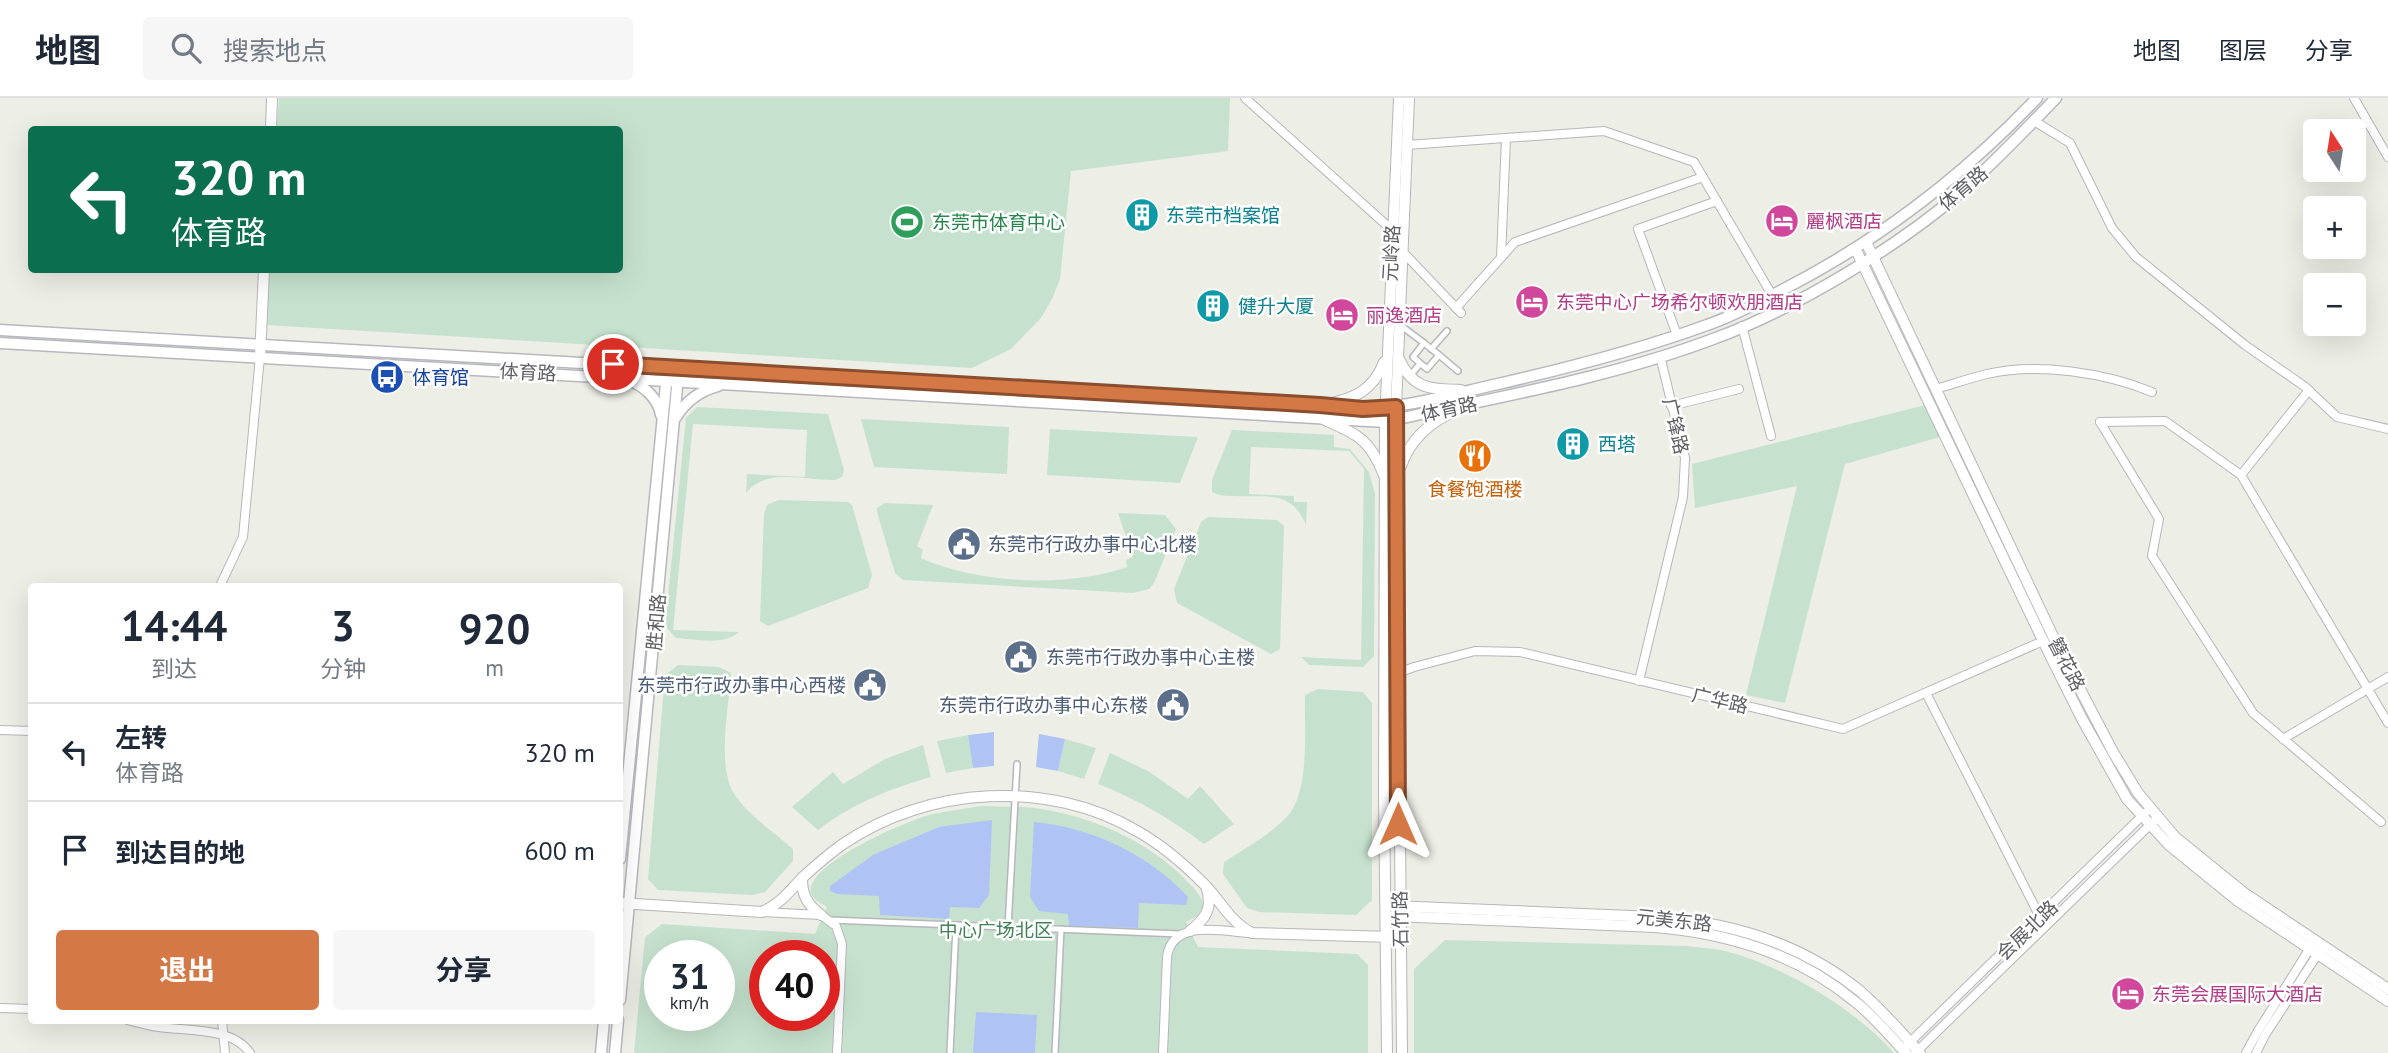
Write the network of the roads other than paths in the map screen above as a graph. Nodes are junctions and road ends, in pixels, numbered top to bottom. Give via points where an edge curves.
1 (272, 98) edge
2 (1245, 98) edge
3 (1399, 98) edge
4 (1409, 98) edge
5 (2037, 98) edge
6 (2056, 98) edge
7 (2354, 98) edge
8 (2034, 121) junction
9 (271, 126) edge
10 (1506, 138) junction
11 (1407, 145) junction
12 (2388, 157) edge
13 (1703, 177) junction
14 (1717, 201) junction
15 (1392, 229) junction
16 (1866, 242) junction
17 (1856, 250) junction
18 (1402, 251) junction
19 (1501, 258) junction
20 (1868, 259) junction
21 (264, 273) edge
22 (1772, 295) junction
23 (1742, 326) junction
24 (3, 328) edge
25 (1404, 328) dead end
26 (1447, 331) dead end
27 (1677, 335) junction
28 (4, 343) edge
29 (261, 344) junction
30 (1424, 344) junction
31 (1431, 349) junction
32 (1392, 355) junction
33 (1439, 355) junction
34 (1660, 356) junction
35 (260, 357) junction
36 (1420, 363) junction
37 (673, 368) junction
38 (1458, 371) dead end
39 (1413, 372) dead end
40 (619, 378) junction
41 (672, 381) junction
42 (730, 384) junction
43 (1936, 389) junction
44 (1469, 390) junction
45 (1739, 390) dead end
46 (2309, 390) junction
47 (2152, 392) dead end
48 (1471, 404) junction
49 (1320, 405) junction
50 (1671, 406) junction
51 (1391, 407) junction
52 (1319, 418) junction
53 (661, 419) junction
54 (1397, 419) junction
55 (675, 420) junction
56 (1385, 422) junction
57 (2388, 429) edge
58 (1771, 436) dead end
59 (2241, 475) junction
60 (1397, 477) junction
61 (1386, 479) junction
62 (221, 583) edge
63 (2043, 641) junction
64 (1399, 674) junction
65 (2388, 677) edge
66 (1385, 678) junction
67 (1639, 681) junction
68 (2368, 688) junction
69 (1926, 693) junction
70 (2388, 723) edge
71 (0, 730) edge
72 (28, 731) edge
73 (2283, 739) junction
74 (1017, 764) dead end
75 (623, 777) edge
76 (1015, 796) junction
77 (2149, 808) junction
78 (2141, 816) junction
79 (2157, 817) junction
80 (2381, 822) dead end
81 (2149, 825) junction
82 (802, 879) junction
83 (1206, 886) junction
84 (624, 903) edge
85 (1386, 911) junction
86 (1400, 911) junction
87 (762, 912) junction
88 (2040, 917) junction
89 (826, 918) junction
90 (956, 925) junction
91 (623, 927) edge
92 (1008, 927) junction
93 (1061, 929) junction
94 (1186, 932) junction
95 (1252, 933) junction
96 (1386, 937) junction
97 (1400, 938) junction
98 (2316, 947) junction
99 (2388, 989) edge
100 (2388, 1001) edge
101 (0, 1008) edge
102 (28, 1009) edge
103 (142, 1024) edge
104 (222, 1024) edge
105 (604, 1024) edge
106 (618, 1024) edge
107 (223, 1035) junction
108 (1906, 1048) edge
109 (1918, 1052) edge
110 (225, 1053) edge
111 (250, 1053) edge
112 (601, 1053) edge
113 (614, 1053) edge
114 (837, 1053) edge
115 (950, 1053) edge
116 (1055, 1053) edge
117 (1163, 1053) edge
118 (1387, 1053) edge
119 (1402, 1053) edge
120 (2246, 1053) edge
121 (2256, 1053) edge

1 - 9 street
2 - 15 street
3 - 15 street, 元岭路
4 - 11 street, 元岭路
5 - 16 main road, 体育路 via 1950,182
6 - 8 main road, 体育路
7 - 12 street
8 - 20 main road, 体育路 via 1959,194
8 - 46 street via 2070,143 2112,228 2136,257
10 - 11 street
10 - 13 street via 1604,131 1694,162
10 - 19 street
11 - 18 street, 元岭路
13 - 14 street
13 - 19 street via 1515,242
14 - 22 street
14 - 27 street via 1638,229
15 - 32 street, 元岭路
16 - 17 main road, 体育路
16 - 20 street, 簪花路
17 - 20 street
17 - 22 main road, 体育路
18 - 19 street via 1459,310
18 - 32 street, 元岭路
20 - 23 main road, 体育路
20 - 43 street, 簪花路
20 - 63 street, 簪花路
21 - 29 street
22 - 27 main road, 体育路
23 - 34 main road, 体育路
23 - 58 street
24 - 29 main road, 体育路
25 - 30 street
26 - 31 street
27 - 44 main road, 体育路 via 1568,368
28 - 35 main road, 体育路
29 - 35 street
29 - 37 main road, 体育路
30 - 31 street
30 - 36 street via 1413,357
31 - 33 street
32 - 44 street via 1421,386
32 - 49 street via 1362,393
32 - 51 street, 元岭路
33 - 36 street via 1427,369
33 - 38 street
34 - 48 main road, 体育路 via 1572,382
34 - 50 street, 广锋路
35 - 40 main road, 体育路
35 - 62 street via 243,537
36 - 39 street
37 - 41 main road, 胜和路
37 - 49 main road, 体育路
40 - 41 main road, 体育路
40 - 53 main road via 648,391 662,411
41 - 42 main road, 体育路
41 - 53 main road, 胜和路
41 - 55 main road, 胜和路
42 - 52 main road, 体育路
42 - 55 main road via 697,394
43 - 47 street via 1990,373 2030,369 2127,382
43 - 77 street, 簪花路 via 2070,671
44 - 51 main road, 体育路
45 - 50 street
46 - 57 street via 2337,417
46 - 59 street
48 - 54 main road, 体育路
48 - 60 street via 1427,427 1405,453
49 - 51 main road, 体育路
50 - 67 street, 广锋路 via 1685,458 1683,497
51 - 54 street, 石竹路
51 - 56 street, 石竹路
52 - 56 main road, 体育路
52 - 61 street via 1362,438 1373,449
53 - 75 main road, 胜和路
54 - 56 main road, 体育路
54 - 60 street, 石竹路
55 - 84 main road, 胜和路
56 - 61 street, 石竹路
59 - 68 street
59 - 73 street via 2165,421 2100,422 2160,519 2152,556 2253,713
60 - 64 street, 石竹路
61 - 66 street, 石竹路
63 - 69 street, 广华路
63 - 78 street, 簪花路 via 2102,756
64 - 66 street, 广华路
64 - 67 street, 广华路 via 1492,650 1520,652
64 - 86 street, 石竹路
65 - 68 street
66 - 85 street, 石竹路
67 - 69 street, 广华路 via 1843,729
68 - 70 street
68 - 73 street
69 - 88 street
71 - 72 street
73 - 80 street
74 - 76 street
76 - 82 street via 947,801 906,813 844,844
76 - 83 street via 1056,801 1112,818 1168,851
76 - 92 street
77 - 78 street, 会展北路
77 - 79 street, 簪花路
78 - 81 street, 簪花路
78 - 88 street, 会展北路
79 - 81 street, 会展北路
79 - 98 street, 簪花路 via 2244,893
81 - 98 street, 簪花路 via 2238,901
81 - 109 street, 会展北路
82 - 87 street via 779,903
82 - 89 street via 806,901
83 - 94 street via 1209,909 1201,922
83 - 95 street via 1237,923
84 - 87 street
84 - 91 main road, 胜和路
85 - 86 street, 元美东路
85 - 96 street, 石竹路
86 - 97 street, 石竹路
86 - 108 street, 元美东路 via 1655,917 1735,928 1787,946 1834,973 1868,999
87 - 89 street
88 - 108 street, 会展北路
89 - 90 street
89 - 114 street via 840,934 842,944
90 - 92 street
90 - 115 street
92 - 93 street
93 - 94 street
93 - 116 street
94 - 95 street
94 - 117 street via 1171,942 1167,957
95 - 96 street
96 - 97 street
96 - 118 street, 石竹路
97 - 119 street, 石竹路
98 - 99 street, 簪花路
98 - 100 street, 簪花路
98 - 120 street
98 - 121 street
101 - 102 street
103 - 107 street
104 - 107 street
105 - 112 main road
106 - 113 main road
107 - 110 street
107 - 111 street via 244,1043
108 - 109 street, 元美东路

